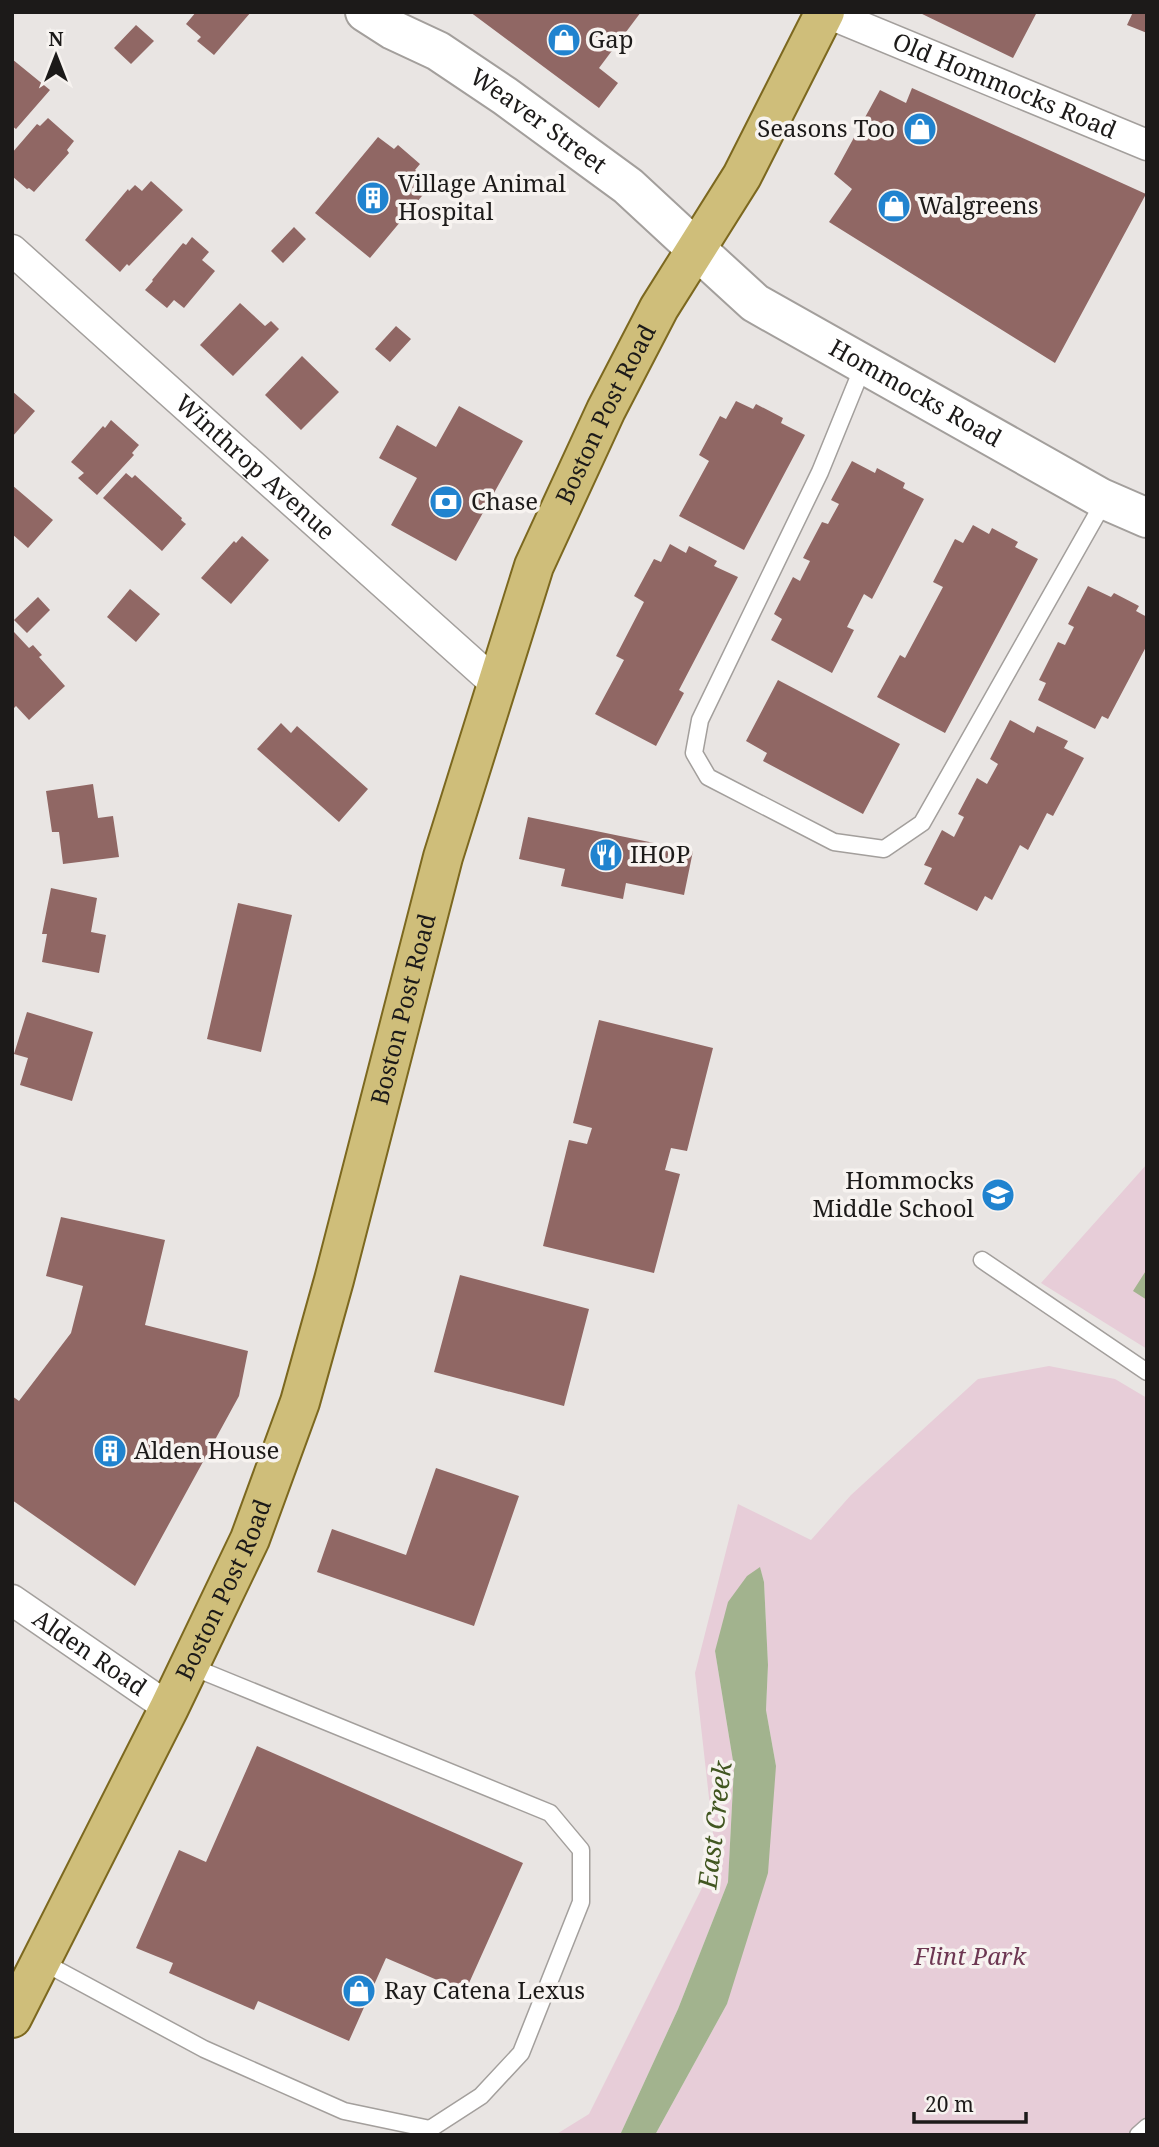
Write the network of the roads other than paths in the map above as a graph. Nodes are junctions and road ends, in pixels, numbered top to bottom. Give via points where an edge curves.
1 (365, 12) edge
2 (825, 12) edge
3 (1147, 145) edge
4 (696, 249) junction
5 (12, 250) edge
6 (864, 364) junction
7 (1105, 500) junction
8 (1147, 518) edge
9 (496, 684) junction
10 (982, 1260) dead end
11 (1147, 1373) edge
12 (12, 1600) edge
13 (189, 1666) junction
14 (169, 1708) junction
15 (41, 1961) junction
16 (12, 2018) edge
17 (1147, 2127) edge
18 (1139, 2135) edge

1 - 4 street, Weaver Street via 438,51 505,96 628,186
2 - 3 street, Old Hommocks Road
2 - 4 main road, Boston Post Road via 742,176
4 - 6 street, Hommocks Road via 755,303
4 - 9 main road, Boston Post Road via 618,387 534,566
5 - 9 street, Winthrop Avenue
6 - 7 street, Hommocks Road
6 - 7 lane via 820,471 700,719 694,752 708,777 834,842 884,849 922,823
7 - 8 street, Hommocks Road
9 - 13 main road, Boston Post Road via 443,857 300,1402 250,1539
10 - 11 lane
12 - 14 street, Alden Road
13 - 14 main road, Boston Post Road
13 - 15 lane via 550,1813 581,1850 581,1902 521,2053 481,2096 430,2129 344,2111 204,2049
14 - 15 main road, Boston Post Road
15 - 16 main road, Boston Post Road
17 - 18 lane

